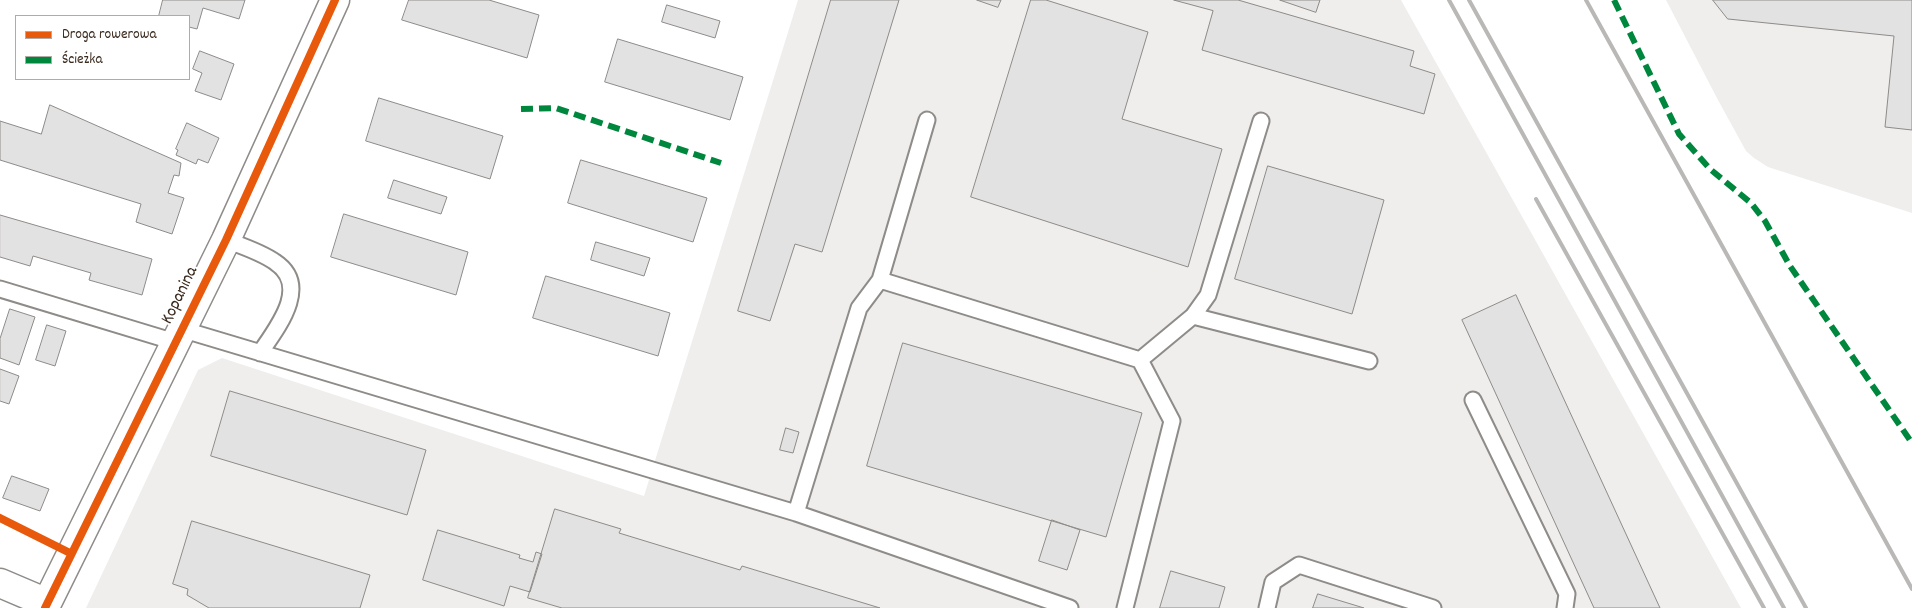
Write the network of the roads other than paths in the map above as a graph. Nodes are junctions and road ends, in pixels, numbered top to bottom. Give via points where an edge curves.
1 (335, 0) edge
2 (927, 120) dead end
3 (1262, 121) dead end
4 (226, 240) junction
5 (880, 280) junction
6 (0, 289) edge
7 (1193, 316) junction
8 (178, 336) junction
9 (260, 353) junction
10 (1140, 360) junction
11 (1369, 361) dead end
12 (1473, 400) dead end
13 (796, 513) junction
14 (0, 583) edge
15 (1070, 608) edge
16 (1125, 608) edge
17 (1267, 608) edge
18 (1433, 608) edge
19 (1565, 608) edge

1 - 4 street, Kopanina
2 - 5 lane
3 - 7 lane via 1208,295
4 - 8 street, Kopanina
4 - 9 lane via 276,262 290,281 291,295 286,313
5 - 10 lane
5 - 13 lane via 859,308
6 - 8 lane
7 - 10 lane
7 - 11 lane
8 - 9 lane
8 - 14 street, Kopanina via 47,602
9 - 13 lane
10 - 16 lane via 1172,421
12 - 19 lane via 1567,594
13 - 15 lane
17 - 18 lane via 1273,582 1299,565

